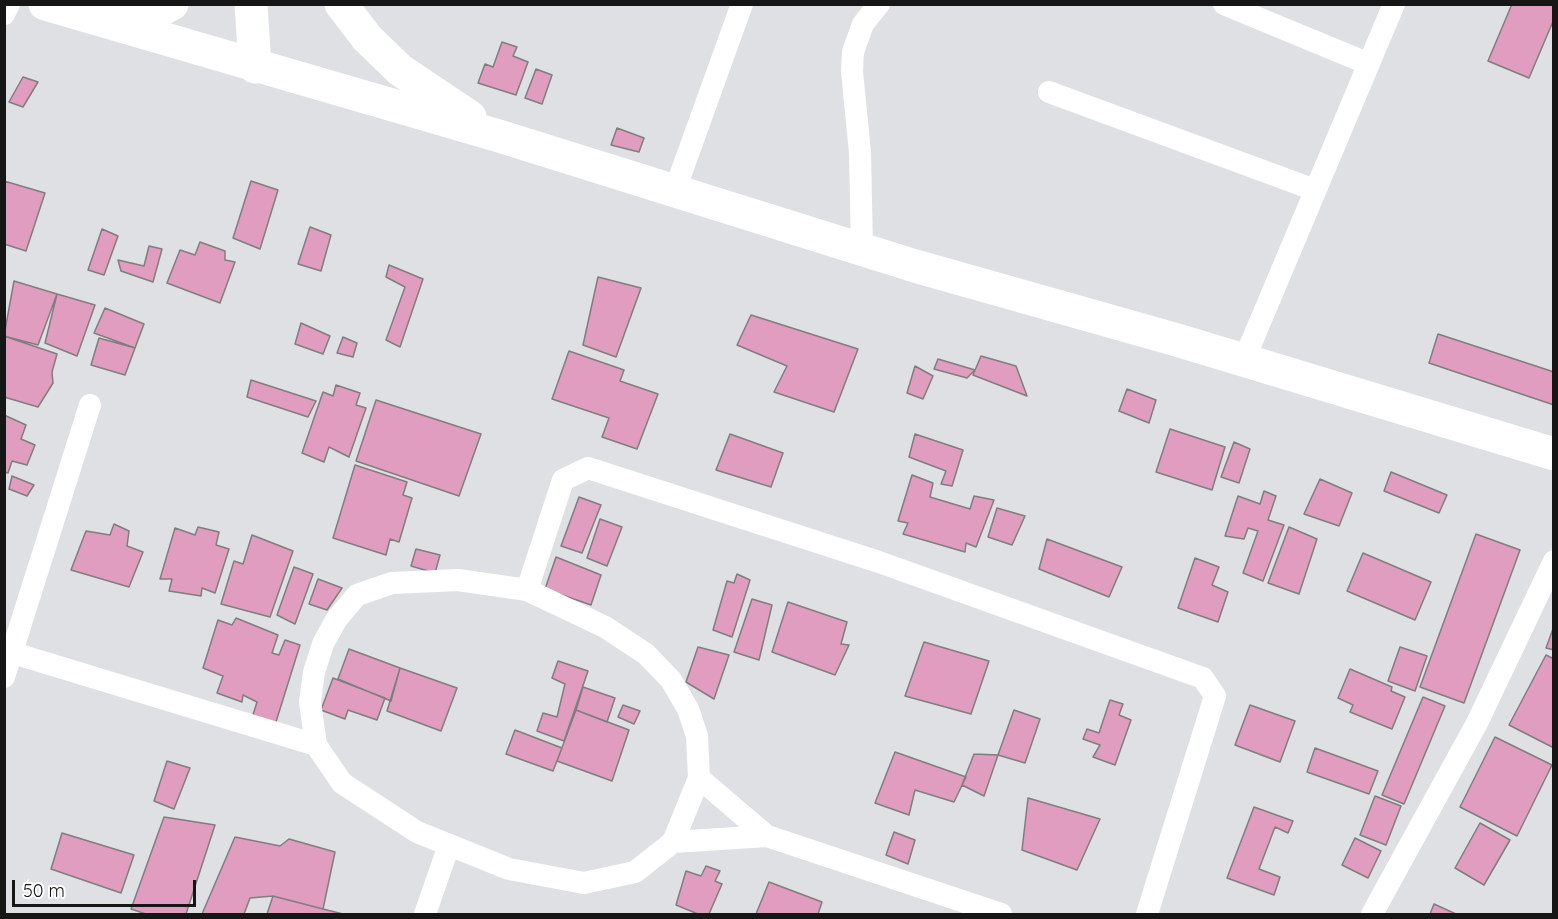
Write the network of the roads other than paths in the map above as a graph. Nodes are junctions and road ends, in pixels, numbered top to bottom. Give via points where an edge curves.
1 (9, 4) edge
2 (45, 4) edge
3 (172, 4) edge
4 (251, 4) edge
5 (341, 4) edge
6 (742, 4) edge
7 (879, 4) edge
8 (1224, 4) edge
9 (1394, 4) edge
10 (4, 14) edge
11 (108, 24) junction
12 (1369, 64) junction
13 (255, 67) junction
14 (1049, 92) dead end
15 (500, 136) junction
16 (675, 190) junction
17 (1315, 190) junction
18 (862, 248) junction
19 (1244, 360) junction
20 (90, 405) dead end
21 (1554, 454) edge
22 (1554, 561) edge
23 (527, 590) junction
24 (13, 653) junction
25 (4, 677) edge
26 (316, 744) junction
27 (699, 778) junction
28 (767, 836) junction
29 (673, 842) junction
30 (448, 845) junction
31 (425, 915) edge
32 (1000, 915) edge
33 (1147, 915) edge
34 (1372, 915) edge

1 - 10 street
2 - 11 main road
3 - 11 main road via 155,13
4 - 13 main road
5 - 15 main road via 367,38 400,70
6 - 16 street
7 - 18 street via 863,24 853,52
8 - 12 street
9 - 12 street
11 - 13 main road
12 - 17 street
13 - 15 main road
14 - 17 street
15 - 16 main road
16 - 18 main road
17 - 19 street
18 - 19 main road
19 - 21 main road
20 - 24 street
22 - 34 street via 1477,723
23 - 26 street via 458,580 392,583 357,595 327,636 314,672 310,702
23 - 27 street via 605,627 646,654 671,680 688,709 697,736
23 - 33 street via 564,480 588,468 879,562 1203,678 1215,696
24 - 25 street
24 - 26 street
26 - 30 street via 342,783 417,832
27 - 28 street
27 - 29 street
28 - 29 street
28 - 32 street
29 - 30 street via 635,872 584,883 509,869
30 - 31 street

